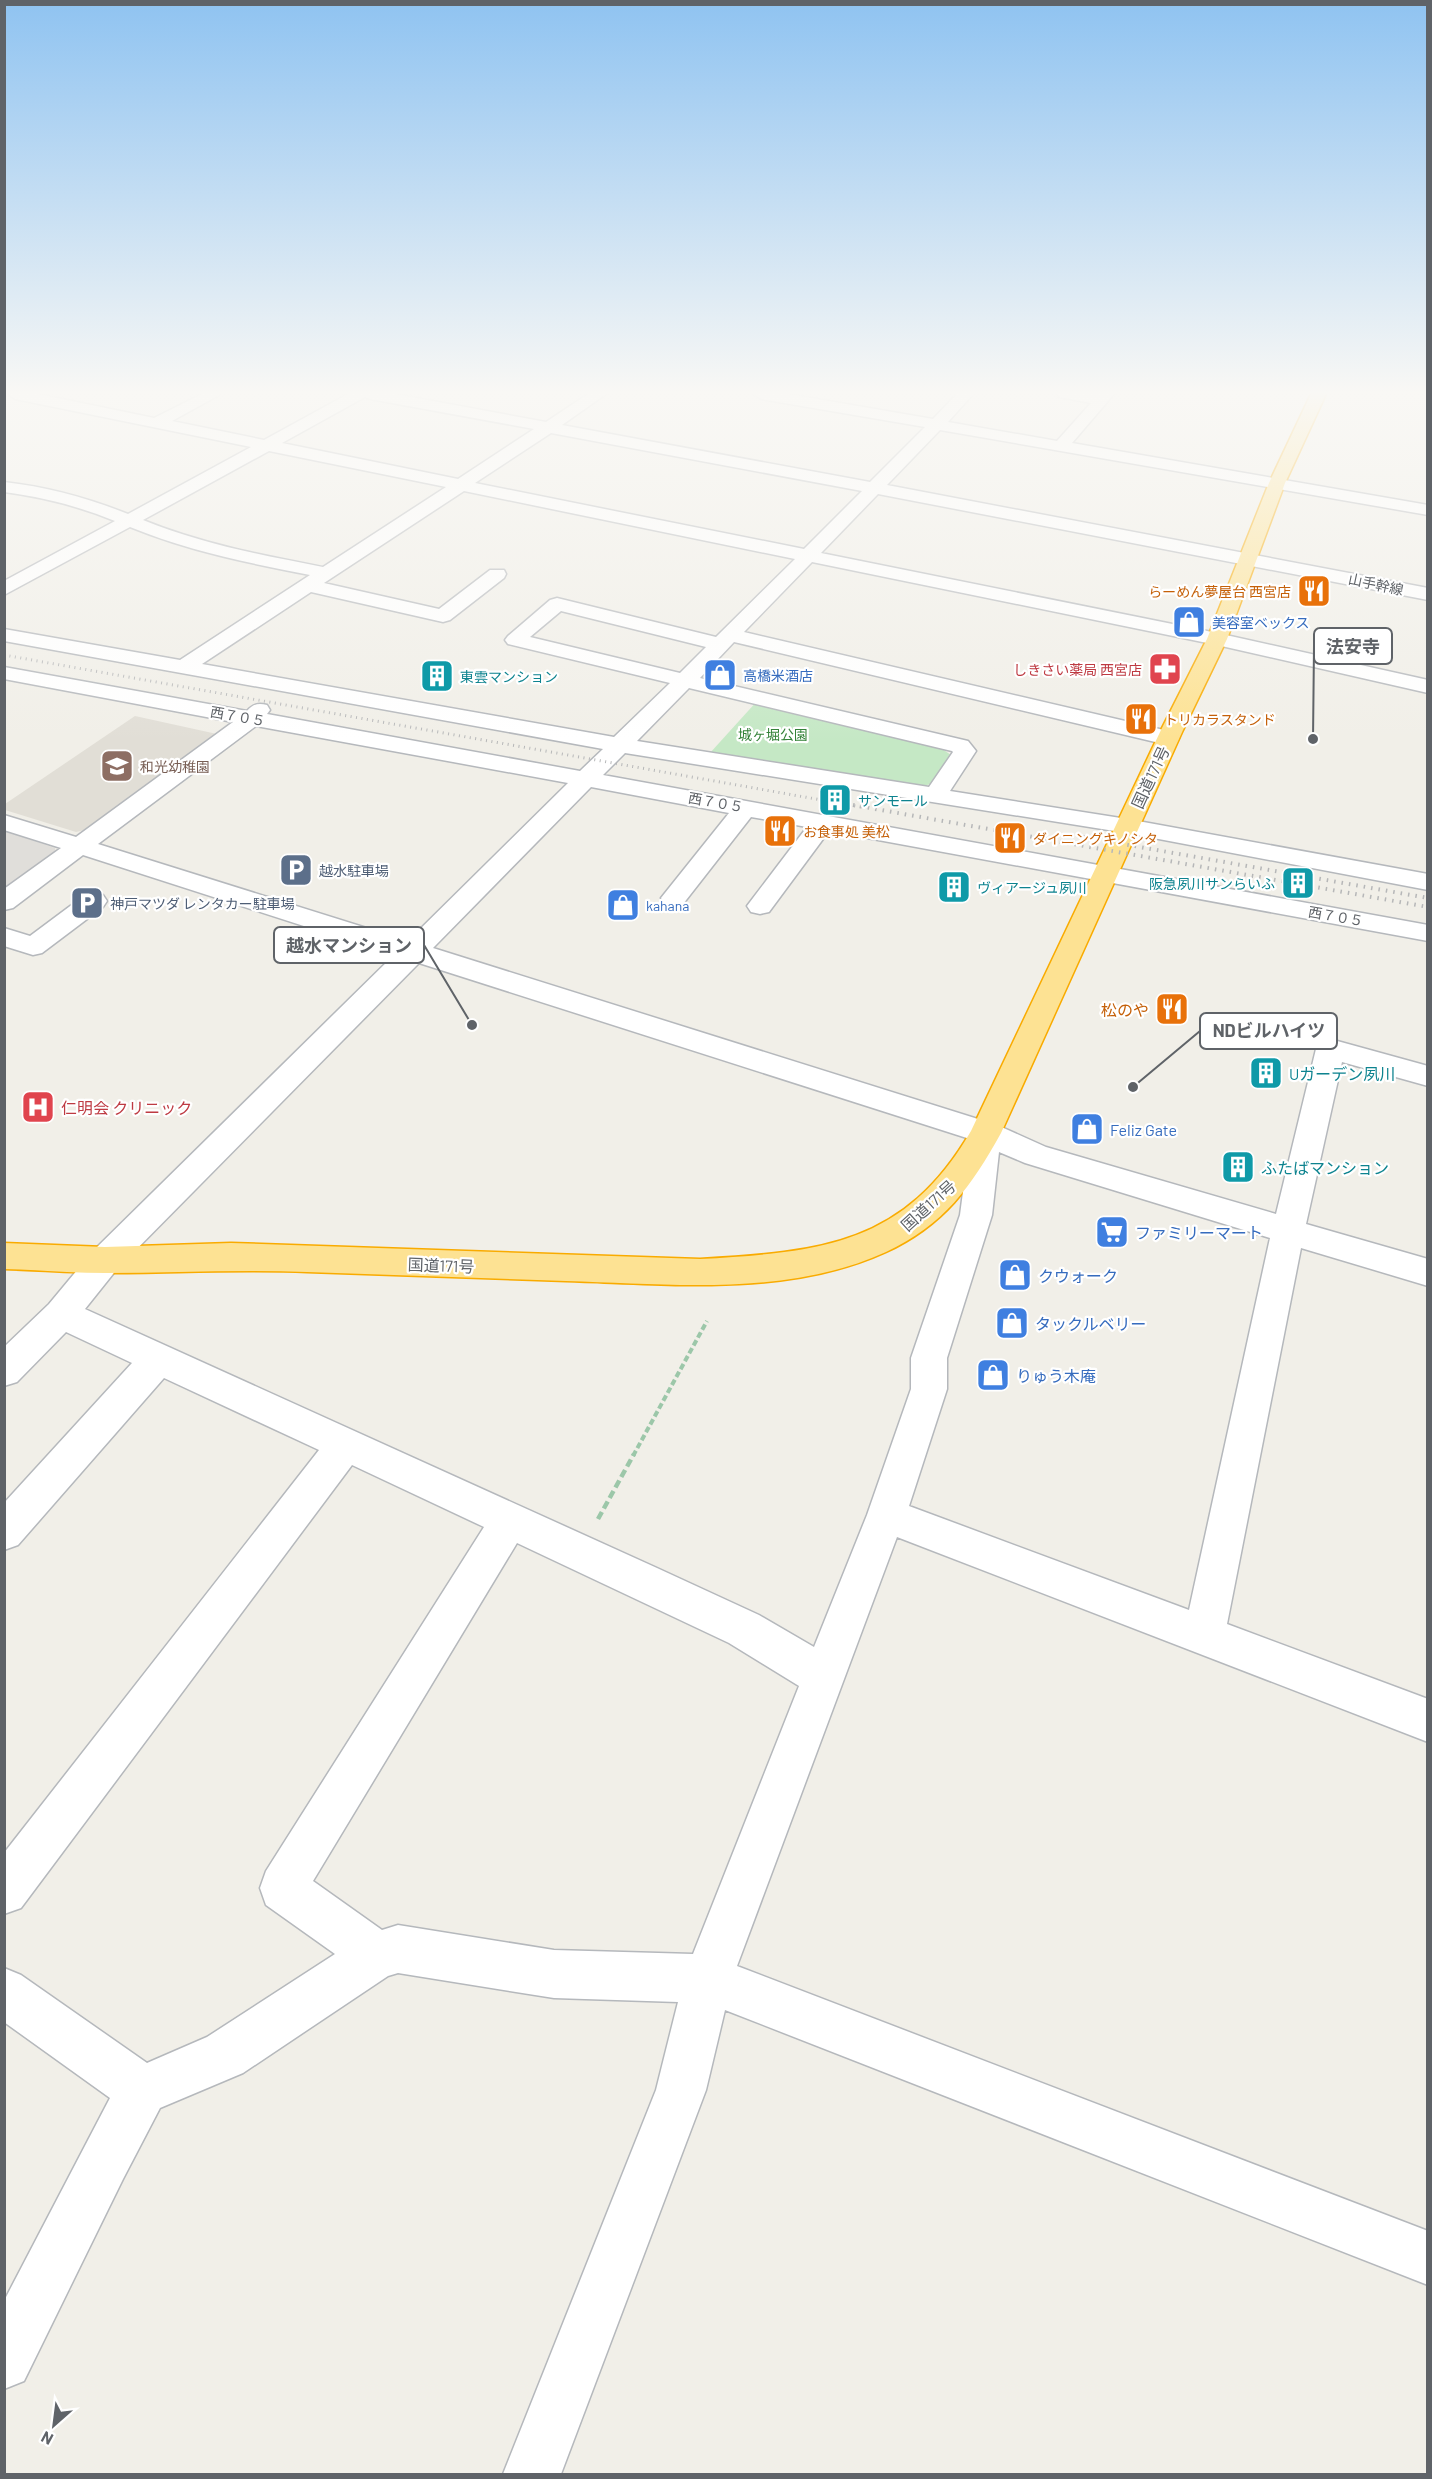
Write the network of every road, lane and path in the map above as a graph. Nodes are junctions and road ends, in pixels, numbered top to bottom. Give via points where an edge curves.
1 (103, 510) edge
2 (149, 510) edge
3 (421, 510) edge
4 (577, 510) edge
5 (852, 510) edge
6 (990, 510) edge
7 (1267, 510) edge
8 (130, 520) junction
9 (806, 557) junction
10 (1250, 558) junction
11 (326, 573) junction
12 (497, 574) dead end
13 (308, 585) junction
14 (4, 589) edge
15 (1428, 594) edge
16 (4, 635) edge
17 (1217, 639) junction
18 (723, 640) junction
19 (185, 666) junction
20 (4, 673) edge
21 (686, 679) junction
22 (282, 685) junction
23 (1428, 687) edge
24 (251, 719) junction
25 (1168, 738) junction
26 (619, 745) junction
27 (586, 778) junction
28 (934, 795) junction
29 (745, 808) junction
30 (4, 822) edge
31 (824, 822) junction
32 (1127, 826) junction
33 (80, 846) junction
34 (1106, 874) junction
35 (1428, 882) edge
36 (674, 898) dead end
37 (94, 901) dead end
38 (4, 902) edge
39 (760, 906) dead end
40 (1428, 933) edge
41 (4, 936) edge
42 (413, 951) junction
43 (1428, 1076) edge
44 (986, 1133) junction
45 (1288, 1231) junction
46 (4, 1256) edge
47 (105, 1260) junction
48 (1428, 1273) edge
49 (61, 1314) junction
50 (707, 1321) dead end
51 (159, 1358) junction
52 (4, 1371) edge
53 (344, 1446) junction
54 (886, 1515) junction
55 (509, 1521) junction
56 (4, 1532) edge
57 (580, 1551) junction
58 (1204, 1634) junction
59 (823, 1676) junction
60 (1428, 1721) edge
61 (4, 1891) edge
62 (377, 1954) junction
63 (708, 1979) junction
64 (4, 1992) edge
65 (142, 2090) junction
66 (1428, 2258) edge
67 (4, 2361) edge
68 (532, 2475) edge

1 - 8 street
2 - 8 street
3 - 11 street
4 - 9 street
5 - 9 street
6 - 10 street, 山手幹線
7 - 10 highway, 国道171号
8 - 11 street via 215,551
8 - 14 street
9 - 17 street
9 - 18 street
10 - 15 street, 山手幹線
10 - 17 highway, 国道171号
11 - 13 street
12 - 13 street via 443,616
13 - 19 street
16 - 19 street
17 - 23 street
17 - 25 highway, 国道171号
18 - 21 street
18 - 21 street via 557,604 515,640
18 - 25 street
19 - 22 street
20 - 24 street, 西７０５
21 - 26 street
21 - 28 street via 960,747 965,751
22 - 24 street
22 - 26 street
24 - 27 street, 西７０５
24 - 33 street
25 - 32 highway, 国道171号
26 - 27 street
26 - 28 street
27 - 29 street, 西７０５
27 - 42 street
28 - 32 street
29 - 31 street, 西７０５
29 - 36 street
30 - 33 street
31 - 34 street, 西７０５
31 - 39 street
32 - 34 highway, 国道171号
32 - 35 street
33 - 38 street
33 - 42 street
34 - 40 street, 西７０５
34 - 44 highway, 国道171号
37 - 41 street via 33,947
42 - 44 street
42 - 47 street
43 - 45 street via 1330,1049
44 - 45 street via 1036,1155
44 - 47 highway, 国道171号 via 958,1179 932,1207 862,1250 819,1261 700,1272 231,1256
44 - 54 street via 976,1215 929,1358 929,1389
45 - 48 street
45 - 58 street
46 - 47 highway, 国道171号
47 - 49 street
49 - 51 street
49 - 52 street
50 - 57 path
51 - 53 street
51 - 56 street
53 - 55 street
53 - 61 street
54 - 58 street
54 - 59 street
55 - 57 street
55 - 62 street via 283,1888
57 - 59 street via 744,1629
58 - 60 street
59 - 63 street
62 - 63 street via 398,1950 554,1974
62 - 65 street via 225,2055
63 - 66 street
63 - 68 street via 681,2090
64 - 65 street
65 - 67 street

